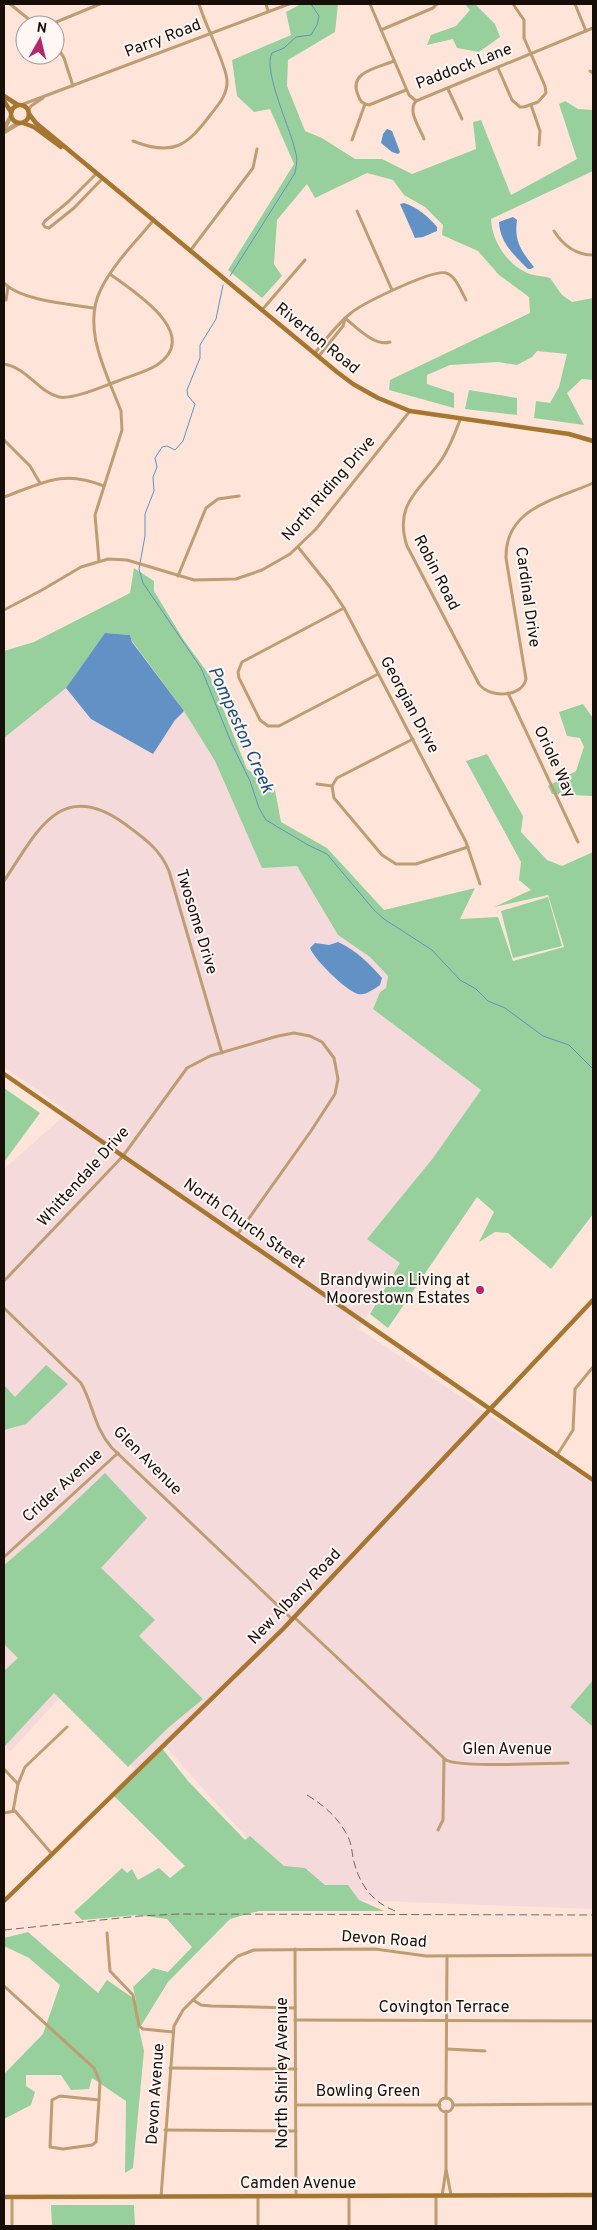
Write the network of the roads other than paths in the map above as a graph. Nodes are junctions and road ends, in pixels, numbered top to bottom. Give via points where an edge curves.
1 (10, 4) edge
2 (100, 4) edge
3 (199, 4) edge
4 (266, 4) edge
5 (289, 4) edge
6 (370, 4) edge
7 (437, 4) edge
8 (513, 4) edge
9 (575, 4) edge
10 (268, 11) junction
11 (24, 15) edge
12 (65, 18) edge
13 (593, 28) edge
14 (381, 30) junction
15 (586, 31) junction
16 (210, 35) junction
17 (531, 54) junction
18 (65, 61) edge
19 (394, 61) junction
20 (498, 68) junction
21 (74, 86) junction
22 (448, 89) junction
23 (406, 90) junction
24 (4, 96) edge
25 (45, 97) junction
26 (4, 101) edge
27 (416, 101) junction
28 (365, 104) junction
29 (20, 105) junction
30 (531, 105) junction
31 (29, 112) junction
32 (11, 114) junction
33 (462, 119) dead end
34 (21, 123) junction
35 (4, 130) edge
36 (424, 139) dead end
37 (352, 140) dead end
38 (133, 141) dead end
39 (539, 145) dead end
40 (257, 149) dead end
41 (72, 155) junction
42 (96, 174) junction
43 (102, 179) junction
44 (357, 211) dead end
45 (152, 222) junction
46 (554, 231) dead end
47 (189, 251) junction
48 (593, 255) edge
49 (305, 260) dead end
50 (110, 274) junction
51 (4, 283) edge
52 (8, 287) junction
53 (392, 290) junction
54 (6, 300) dead end
55 (466, 300) dead end
56 (94, 308) junction
57 (262, 310) junction
58 (346, 318) junction
59 (390, 342) dead end
60 (317, 354) junction
61 (4, 364) edge
62 (110, 384) junction
63 (410, 411) junction
64 (460, 420) junction
65 (4, 440) edge
66 (593, 441) edge
67 (593, 483) edge
68 (40, 484) junction
69 (104, 486) junction
70 (239, 496) dead end
71 (4, 497) edge
72 (298, 547) junction
73 (98, 561) junction
74 (178, 576) junction
75 (344, 608) junction
76 (4, 610) edge
77 (378, 674) junction
78 (508, 693) junction
79 (413, 738) junction
80 (317, 784) dead end
81 (332, 786) junction
82 (578, 842) dead end
83 (468, 847) junction
84 (4, 881) edge
85 (480, 884) dead end
86 (222, 1053) junction
87 (4, 1074) edge
88 (123, 1156) junction
89 (238, 1235) junction
90 (4, 1281) edge
91 (593, 1300) edge
92 (4, 1308) edge
93 (593, 1368) edge
94 (489, 1409) junction
95 (118, 1453) junction
96 (557, 1455) junction
97 (593, 1480) edge
98 (4, 1557) edge
99 (293, 1618) junction
100 (67, 1727) dead end
101 (444, 1758) junction
102 (568, 1763) dead end
103 (4, 1769) edge
104 (18, 1784) junction
105 (13, 1811) junction
106 (4, 1813) edge
107 (438, 1830) dead end
108 (52, 1854) junction
109 (4, 1901) edge
110 (106, 1933) dead end
111 (295, 1949) junction
112 (593, 1955) edge
113 (447, 1956) junction
114 (4, 1986) edge
115 (193, 2000) junction
116 (295, 2008) junction
117 (295, 2020) junction
118 (447, 2020) junction
119 (593, 2020) edge
120 (173, 2032) junction
121 (447, 2050) junction
122 (485, 2051) dead end
123 (170, 2068) junction
124 (296, 2069) junction
125 (446, 2098) junction
126 (99, 2100) junction
127 (440, 2104) junction
128 (593, 2104) edge
129 (296, 2105) junction
130 (453, 2105) junction
131 (446, 2111) junction
132 (166, 2130) junction
133 (296, 2130) junction
134 (446, 2170) junction
135 (593, 2195) edge
136 (161, 2196) junction
137 (258, 2196) junction
138 (296, 2196) junction
139 (349, 2196) junction
140 (436, 2196) junction
141 (442, 2196) junction
142 (451, 2196) junction
143 (4, 2197) edge
144 (12, 2197) junction
145 (12, 2226) edge
146 (258, 2226) edge
147 (349, 2226) edge
148 (436, 2226) edge

1 - 11 street
2 - 12 street
3 - 16 street
4 - 10 street
5 - 10 street, Parry Road
6 - 14 street, Paddock Lane
7 - 14 street
8 - 17 street via 524,20 524,38
9 - 15 street
10 - 16 street, Parry Road
13 - 15 street, Paddock Lane
14 - 19 street, Paddock Lane
15 - 17 street, Paddock Lane
16 - 21 street, Parry Road
16 - 38 street via 226,78 220,103 193,137 177,146 158,149
17 - 20 street, Paddock Lane
17 - 30 street via 546,93
18 - 21 street
19 - 23 street, Paddock Lane
19 - 28 street via 356,79 354,86
20 - 22 street, Paddock Lane
20 - 30 street via 512,100 520,107
21 - 25 street, Parry Road
22 - 27 street, Paddock Lane
22 - 33 street
23 - 27 street, Paddock Lane
23 - 28 street
24 - 29 main road
25 - 29 street, Parry Road
25 - 31 street, Parry Road via 32,105
26 - 32 main road
27 - 36 street via 413,112
28 - 37 street
29 - 31 main road
29 - 32 main road
30 - 39 street via 540,130
31 - 34 main road
31 - 41 main road, Riverton Road via 33,121
32 - 34 main road via 13,121
32 - 35 street
34 - 35 street
34 - 41 main road, Riverton Road via 34,127
40 - 47 street via 250,172
41 - 42 main road, Riverton Road
42 - 43 main road, Riverton Road
42 - 43 street via 46,220 45,228 51,227 74,208
43 - 45 main road, Riverton Road
44 - 53 street
45 - 47 main road, Riverton Road
45 - 50 street
46 - 48 street via 561,242 583,254
47 - 57 main road, Riverton Road
49 - 57 street
50 - 56 street
50 - 62 street via 163,317 170,328 171,340 167,355 158,364
51 - 52 street
52 - 54 street
52 - 56 street via 30,296
53 - 55 street via 440,272 452,276
53 - 58 street
56 - 62 street via 96,340
57 - 60 main road, Riverton Road
58 - 59 street via 376,342
58 - 60 street
60 - 63 main road, Riverton Road via 353,384
61 - 62 street via 23,370 51,394 60,397
62 - 69 street via 121,411 122,430
63 - 64 main road, Riverton Road
63 - 72 street, North Riding Drive
64 - 66 main road, Riverton Road via 553,432
64 - 78 street, Robin Road via 442,458 407,506 402,519 403,533 479,684 487,692
65 - 68 street via 30,466
67 - 78 street, Cardinal Drive via 527,512 511,530 506,558 526,679 523,687
68 - 69 street via 75,477
68 - 71 street
69 - 73 street via 95,515
70 - 74 street via 218,499 206,508
72 - 74 street, North Riding Drive via 277,562 242,577 208,581
72 - 75 street, Georgian Drive
73 - 74 street, North Riding Drive via 127,560
73 - 76 street, North Riding Drive
75 - 77 street, Georgian Drive
75 - 77 street via 242,662 239,678 260,720 268,726 279,726
77 - 79 street, Georgian Drive
78 - 82 street, Oriole Way
79 - 81 street via 337,778
79 - 83 street, Georgian Drive
80 - 81 street
81 - 83 street via 336,801 391,862 416,864
83 - 85 street, Georgian Drive
84 - 86 street, Twosome Drive via 46,823 58,812 73,807 102,810 148,841 169,871
86 - 88 street, Whittendale Drive via 187,1068
86 - 89 street, Whittendale Drive via 278,1036 302,1034 316,1038 327,1047 338,1072 331,1101
87 - 88 main road, North Church Street
88 - 89 main road, North Church Street
88 - 90 street, Whittendale Drive
89 - 94 main road, North Church Street
91 - 94 main road, New Albany Road
92 - 95 street, Glen Avenue via 81,1383 98,1428
93 - 96 street via 576,1389 573,1430
94 - 96 main road, North Church Street
94 - 99 main road, New Albany Road
95 - 98 street, Crider Avenue
95 - 99 street, Glen Avenue
96 - 97 main road, North Church Street
99 - 101 street, Glen Avenue
99 - 108 main road, New Albany Road
100 - 104 street via 25,1766
101 - 102 street, Glen Avenue via 449,1762
101 - 107 street via 443,1820
103 - 104 street
104 - 105 street
105 - 106 street
105 - 108 street
108 - 109 main road, New Albany Road
110 - 120 street via 110,1971 133,1995 139,2026
111 - 113 street, Devon Road via 375,1948 413,1955
111 - 115 street, Devon Road via 244,1953
111 - 116 street, North Shirley Avenue
112 - 113 street, Devon Road
113 - 118 street
114 - 126 street via 94,2068 100,2082
115 - 116 street via 205,2006
115 - 120 street, Devon Avenue via 179,2015
116 - 117 street, North Shirley Avenue
117 - 118 street, Covington Terrace
117 - 124 street, North Shirley Avenue
118 - 119 street, Covington Terrace
118 - 121 street
120 - 123 street, Devon Avenue
121 - 122 street
121 - 125 street
123 - 124 street
123 - 132 street, Devon Avenue
124 - 129 street, North Shirley Avenue
125 - 127 street, Bowling Green
125 - 130 street
126 - 126 street via 96,2142 63,2149 50,2147 52,2100 55,2097
127 - 129 street, Bowling Green
127 - 131 street, Bowling Green
128 - 130 street
129 - 133 street, North Shirley Avenue
130 - 131 street
131 - 134 street
132 - 133 street
132 - 136 street, Devon Avenue
133 - 138 street, North Shirley Avenue
134 - 141 street
134 - 142 street
135 - 142 main road, Camden Avenue
136 - 137 main road, Camden Avenue
136 - 144 main road, Camden Avenue
137 - 138 main road, Camden Avenue
137 - 146 street
138 - 139 main road, Camden Avenue
139 - 140 main road, Camden Avenue
139 - 147 street
140 - 141 main road, Camden Avenue
140 - 148 street
141 - 142 main road, Camden Avenue
143 - 144 main road, Camden Avenue
144 - 145 street

